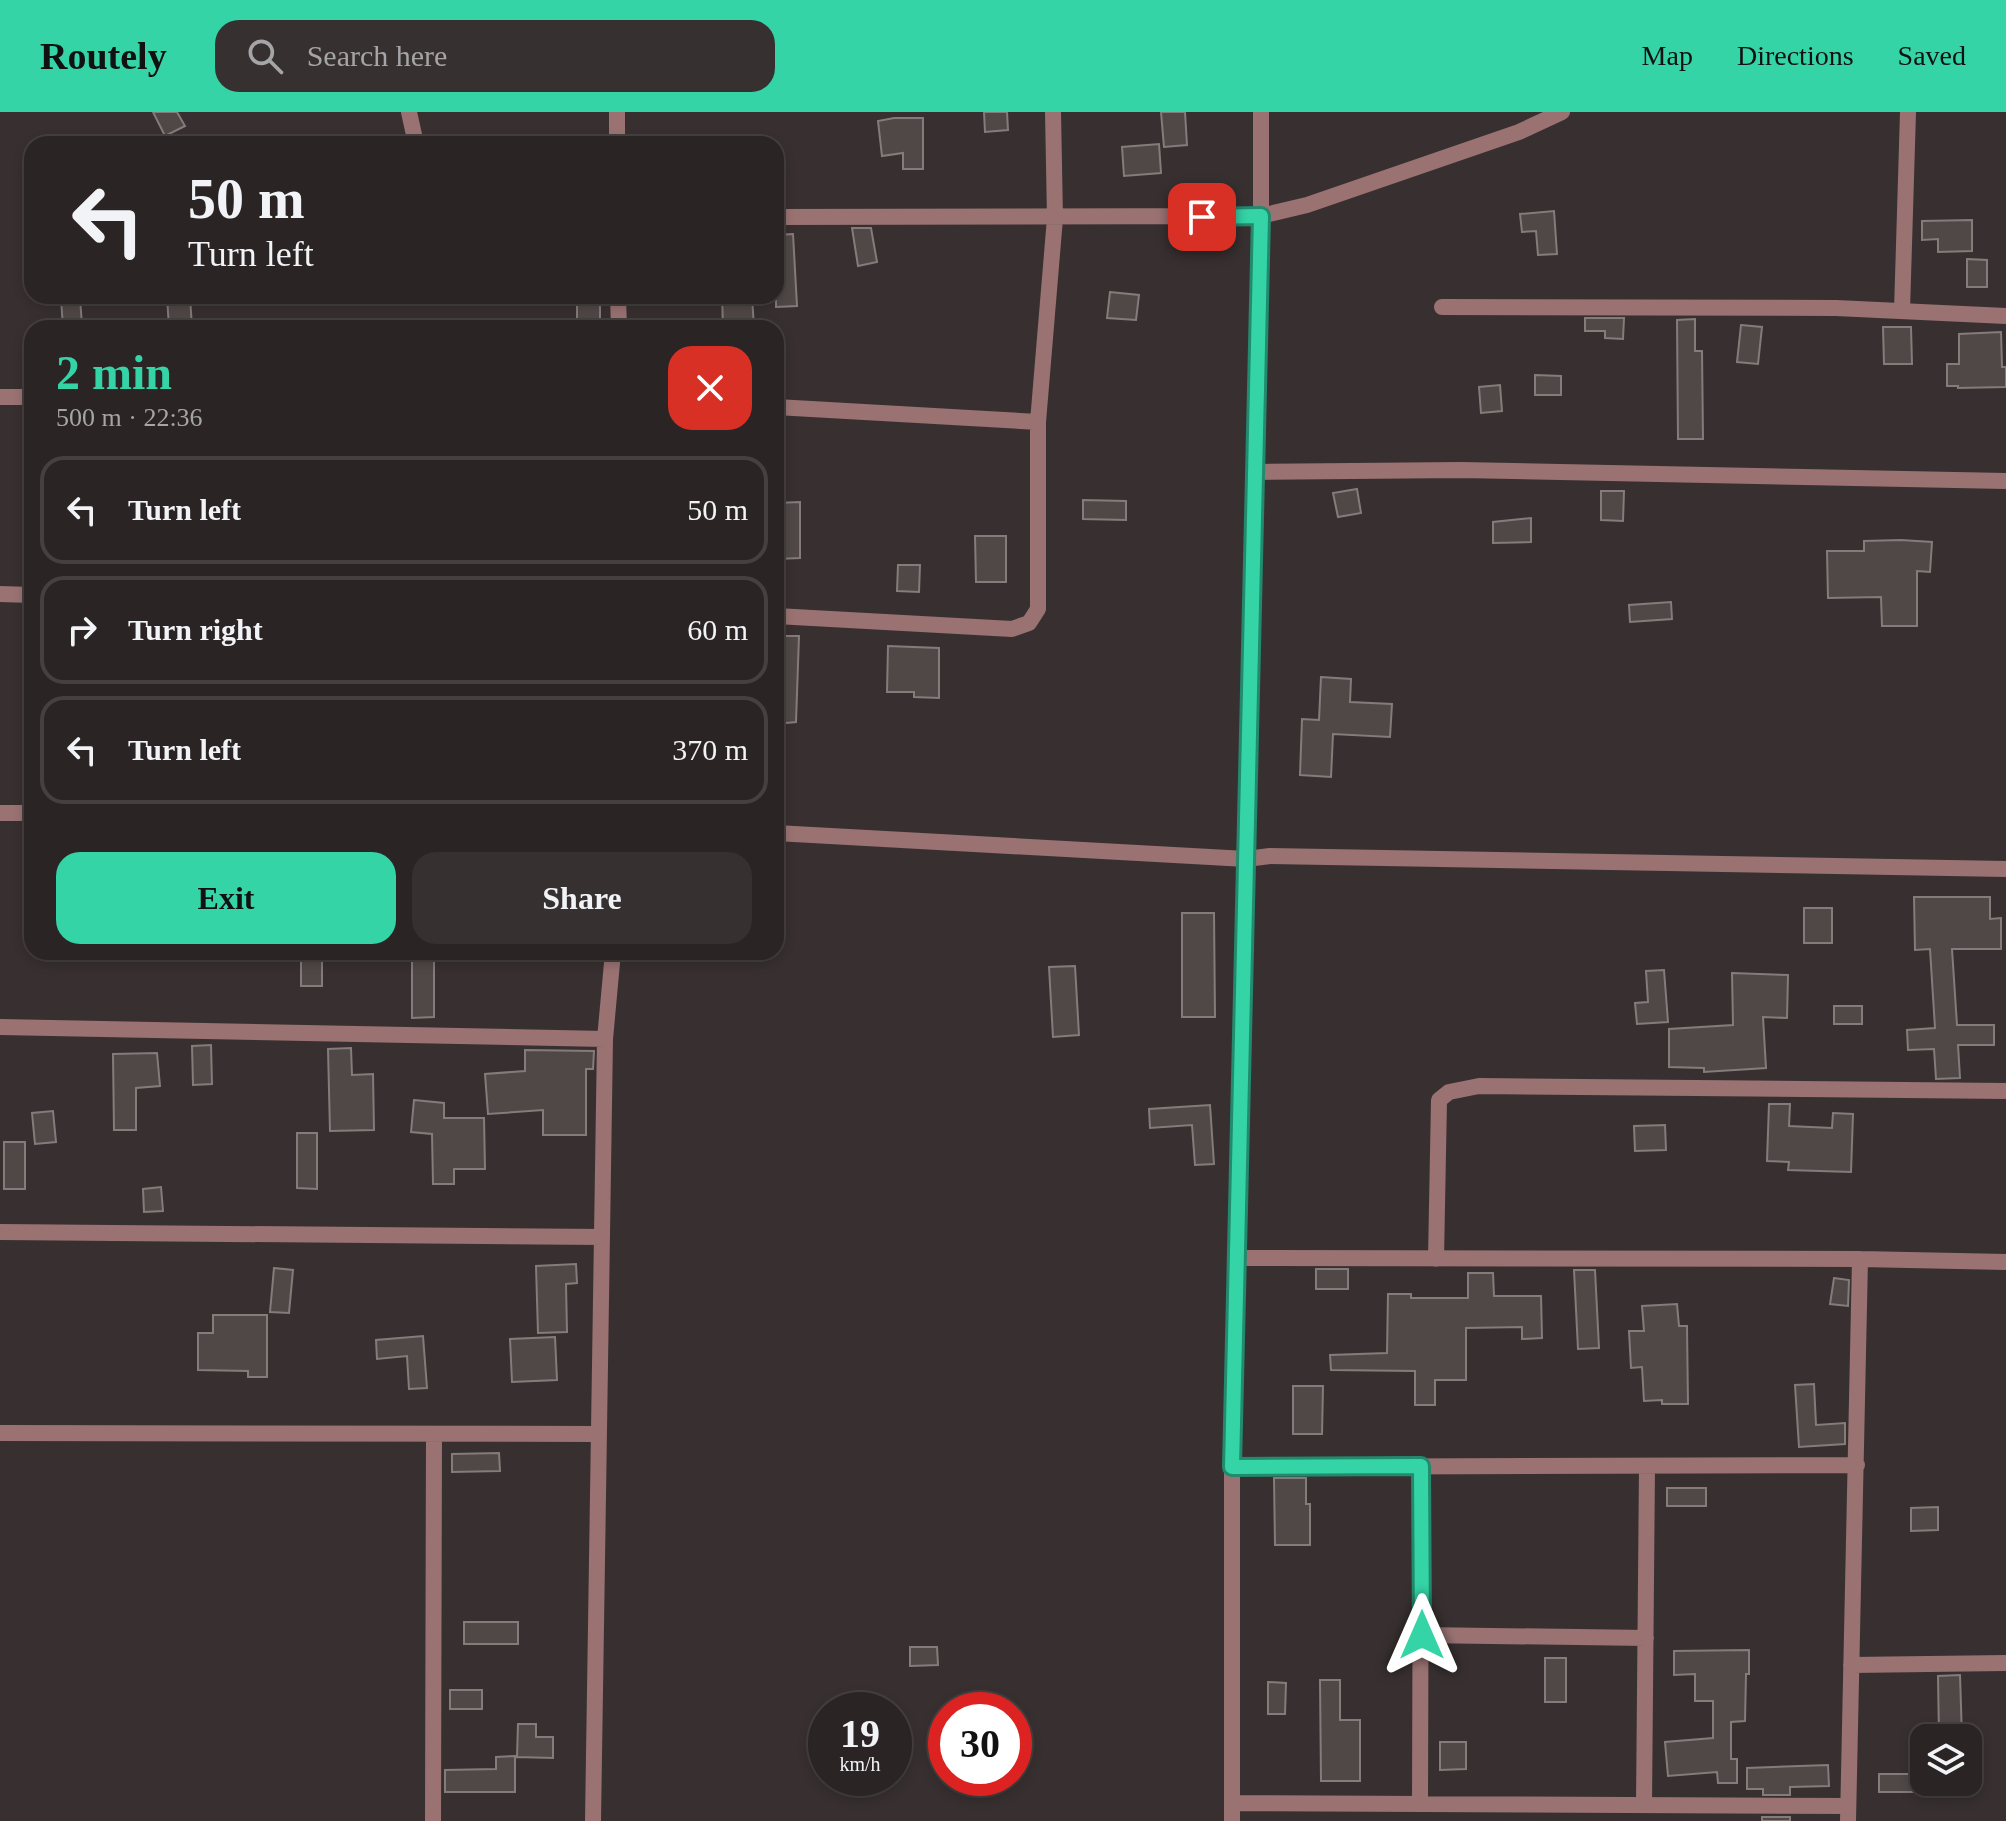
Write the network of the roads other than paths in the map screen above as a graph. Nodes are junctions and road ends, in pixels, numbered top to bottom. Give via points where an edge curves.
1 (409, 112) edge
2 (617, 112) edge
3 (1053, 112) edge
4 (1261, 112) edge
5 (1562, 112) edge
6 (1908, 112) edge
7 (414, 136) edge
8 (617, 136) edge
9 (1261, 216) junction
10 (784, 217) edge
11 (1055, 218) junction
12 (1442, 307) dead end
13 (1902, 311) junction
14 (2006, 316) edge
15 (0, 397) edge
16 (24, 397) edge
17 (784, 407) edge
18 (1038, 422) junction
19 (1255, 472) junction
20 (2006, 481) edge
21 (0, 594) edge
22 (24, 595) edge
23 (784, 616) edge
24 (0, 813) edge
25 (24, 813) edge
26 (784, 833) edge
27 (1246, 859) junction
28 (2006, 869) edge
29 (612, 960) edge
30 (0, 1027) edge
31 (605, 1039) junction
32 (2006, 1091) edge
33 (0, 1232) edge
34 (602, 1237) junction
35 (1237, 1258) junction
36 (1436, 1259) junction
37 (1860, 1259) junction
38 (2006, 1262) edge
39 (0, 1433) edge
40 (434, 1434) junction
41 (599, 1434) junction
42 (1857, 1465) junction
43 (1421, 1466) junction
44 (1647, 1466) junction
45 (1232, 1467) junction
46 (1422, 1635) junction
47 (1646, 1638) junction
48 (2006, 1663) edge
49 (1851, 1665) junction
50 (1232, 1803) junction
51 (1420, 1804) junction
52 (1644, 1805) junction
53 (1848, 1814) edge
54 (433, 1821) edge
55 (593, 1821) edge
56 (1232, 1821) edge

1 - 7 street
2 - 8 street
3 - 11 street
4 - 9 street
5 - 9 street via 1519,132
6 - 13 street
9 - 11 street
9 - 19 street
10 - 11 street
11 - 18 street
12 - 13 street
13 - 14 street
15 - 16 street
17 - 18 street
18 - 23 street via 1038,609 1029,623 1012,629
19 - 20 street via 1461,470
19 - 27 street
21 - 22 street
24 - 25 street
26 - 27 street
27 - 28 street
27 - 35 street
29 - 31 street
30 - 31 street
31 - 34 street
32 - 36 street via 1479,1086 1449,1092 1439,1100
33 - 34 street
34 - 41 street
35 - 36 street
35 - 45 street
36 - 37 street
37 - 38 street
37 - 42 street
39 - 40 street
40 - 41 street
40 - 54 street
41 - 55 street
42 - 44 street
42 - 49 street
43 - 44 street
43 - 45 street
43 - 46 street
44 - 47 street
45 - 50 street
46 - 47 street
46 - 51 street
47 - 52 street
48 - 49 street
49 - 53 street
50 - 51 street
50 - 56 street
51 - 52 street
52 - 53 street

